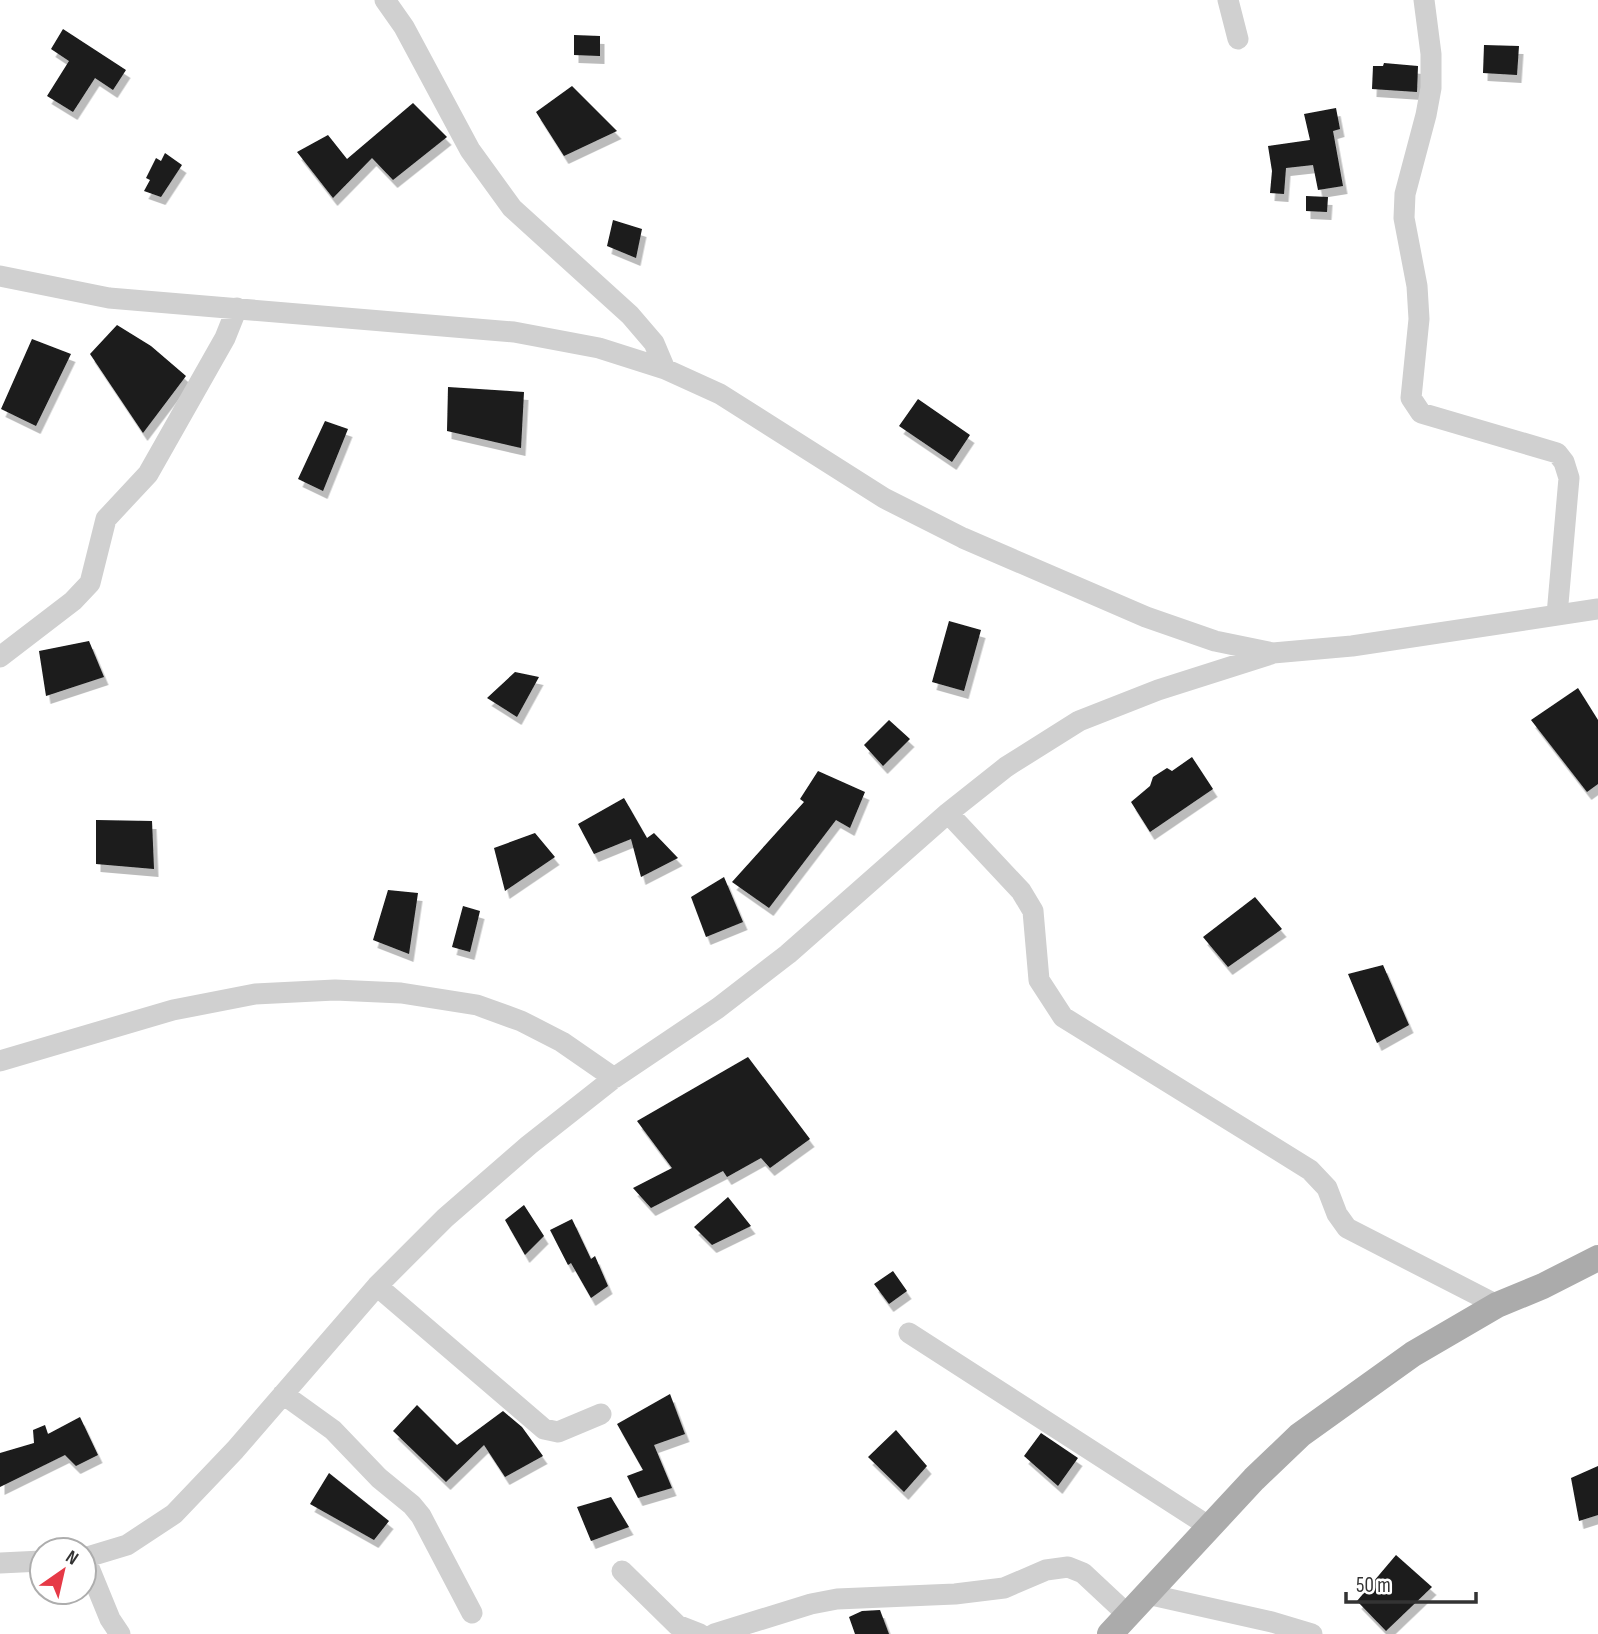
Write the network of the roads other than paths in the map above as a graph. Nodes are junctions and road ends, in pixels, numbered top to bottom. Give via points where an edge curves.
1 (385, 0) edge
2 (1228, 0) edge
3 (1424, 0) edge
4 (1238, 39) dead end
5 (0, 276) edge
6 (237, 308) junction
7 (665, 369) junction
8 (1598, 609) edge
9 (1558, 615) junction
10 (1273, 653) junction
11 (0, 657) edge
12 (948, 813) junction
13 (0, 1061) edge
14 (614, 1078) junction
15 (1598, 1258) edge
16 (377, 1286) junction
17 (1497, 1305) junction
18 (909, 1333) dead end
19 (283, 1394) junction
20 (601, 1414) dead end
21 (1210, 1527) junction
22 (98, 1554) edge
23 (28, 1562) edge
24 (0, 1563) edge
25 (622, 1572) dead end
26 (98, 1591) edge
27 (1147, 1594) junction
28 (471, 1613) dead end
29 (1119, 1625) edge
30 (120, 1634) edge
31 (700, 1634) edge
32 (714, 1634) edge
33 (1312, 1634) edge

1 - 7 street via 470,150 512,208 630,315 654,343
2 - 4 street
3 - 9 street via 1432,54 1431,88 1405,194 1404,218 1419,319 1411,398 1421,413 1557,453 1564,462 1569,478
5 - 6 street via 110,298
6 - 7 street via 514,332 599,348
6 - 11 street via 225,338 148,474 106,519 90,583
7 - 10 street via 720,394 884,498 963,538 1146,617 1214,641
8 - 9 street
9 - 10 street via 1352,646
10 - 12 street via 1079,721 1006,767
12 - 14 street via 788,954
12 - 17 street via 1021,891 1033,911 1039,981 1063,1017 1310,1170 1326,1188 1347,1228
13 - 14 street via 173,1010 255,994 335,990 401,993 477,1005 562,1042
14 - 16 street via 529,1144
15 - 17 main road
16 - 19 street
16 - 20 street via 544,1429 558,1432
17 - 21 main road via 1413,1354 1300,1435
18 - 21 street
19 - 22 street via 174,1514 127,1545
19 - 28 street via 333,1430 412,1505
21 - 27 main road
23 - 24 street
25 - 31 street via 677,1625
26 - 30 street
27 - 29 main road
27 - 33 street
29 - 32 street via 1083,1573 1068,1567 1046,1570 1004,1588 837,1599

